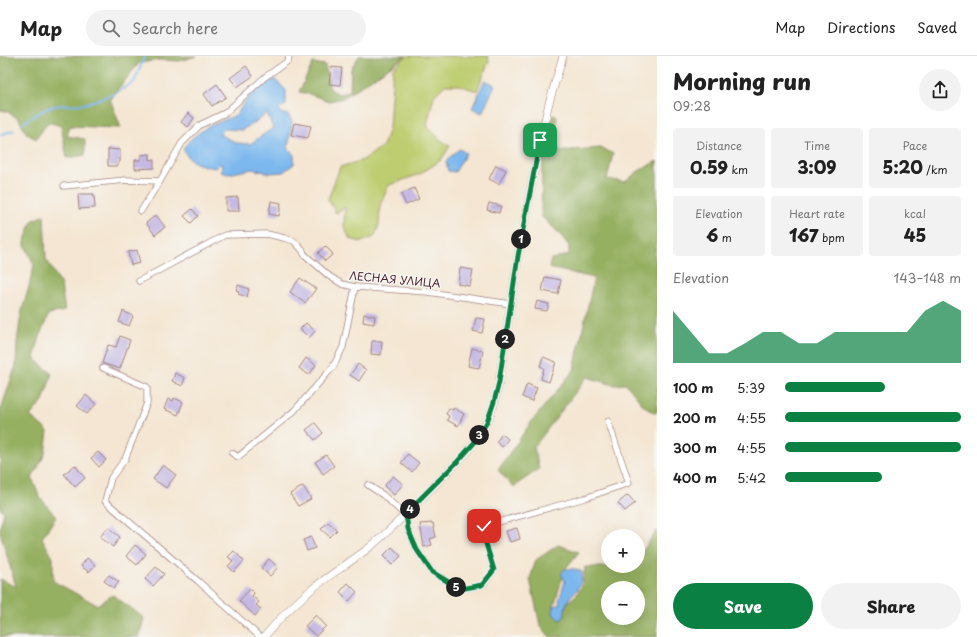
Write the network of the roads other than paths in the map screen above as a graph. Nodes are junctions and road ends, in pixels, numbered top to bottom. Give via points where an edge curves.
1 (290, 56) edge
2 (563, 56) edge
3 (160, 181) junction
4 (64, 186) dead end
5 (141, 211) dead end
6 (139, 281) dead end
7 (356, 288) junction
8 (511, 304) junction
9 (103, 368) dead end
10 (608, 421) dead end
11 (232, 453) dead end
12 (368, 485) dead end
13 (405, 514) junction
14 (260, 637) edge
15 (264, 637) edge

1 - 3 street via 288,61 265,76 225,113 200,125 182,143
2 - 8 street via 540,140
3 - 4 street via 126,180
3 - 5 street
6 - 7 street, ЛЕСНАЯ УЛИЦА via 225,235 267,234 294,241 304,254 329,276 342,284
7 - 8 street, ЛЕСНАЯ УЛИЦА via 428,292
7 - 11 street via 344,347 333,367 294,411 238,457
8 - 13 street via 499,382 487,422 474,443 458,461
9 - 14 street via 147,387 147,403 125,459 111,478 105,501
10 - 13 street via 629,483 484,526 483,534 494,570 482,585 460,589 432,572 417,550
12 - 13 street
13 - 15 street via 369,547 312,589

